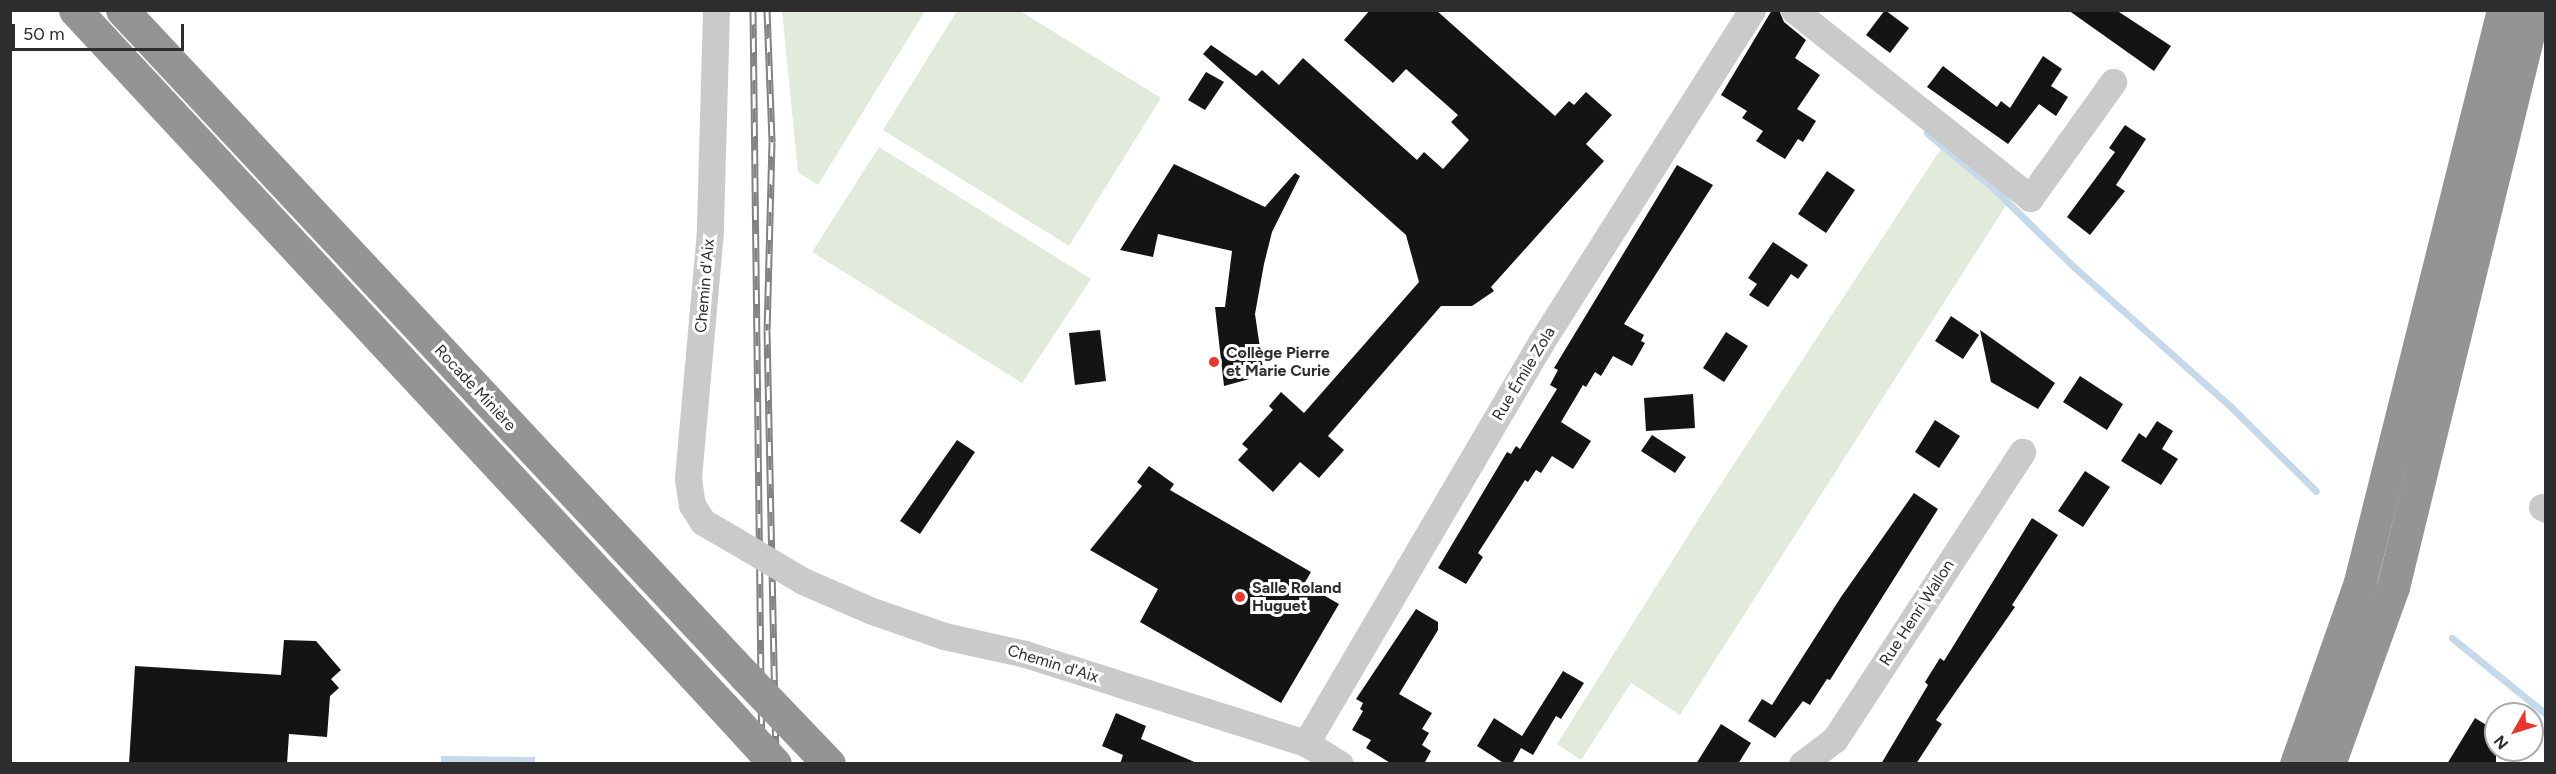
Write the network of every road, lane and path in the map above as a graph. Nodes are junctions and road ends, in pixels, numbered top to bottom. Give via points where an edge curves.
1 (75, 10) edge
2 (122, 10) edge
3 (716, 10) edge
4 (1752, 10) edge
5 (1794, 10) edge
6 (2503, 10) edge
7 (2534, 10) edge
8 (2113, 82) dead end
9 (2022, 452) dead end
10 (1306, 743) junction
11 (775, 764) edge
12 (828, 764) edge
13 (1340, 764) edge
14 (1802, 764) edge
15 (2296, 764) edge
16 (2329, 764) edge

1 - 11 highway, bridge
2 - 12 highway, Rocade Minière, bridge
3 - 10 street, Chemin d'Aix, bridge via 710,231 688,478 692,505 703,522 803,581 872,611 944,636 1025,654
4 - 10 street, Rue Émile Zola via 1540,344
5 - 8 street via 2030,198
6 - 15 highway via 2360,582
7 - 16 highway via 2393,587
9 - 14 street, Rue Henri Wallon via 1835,739
10 - 13 street, Chemin d'Aix

